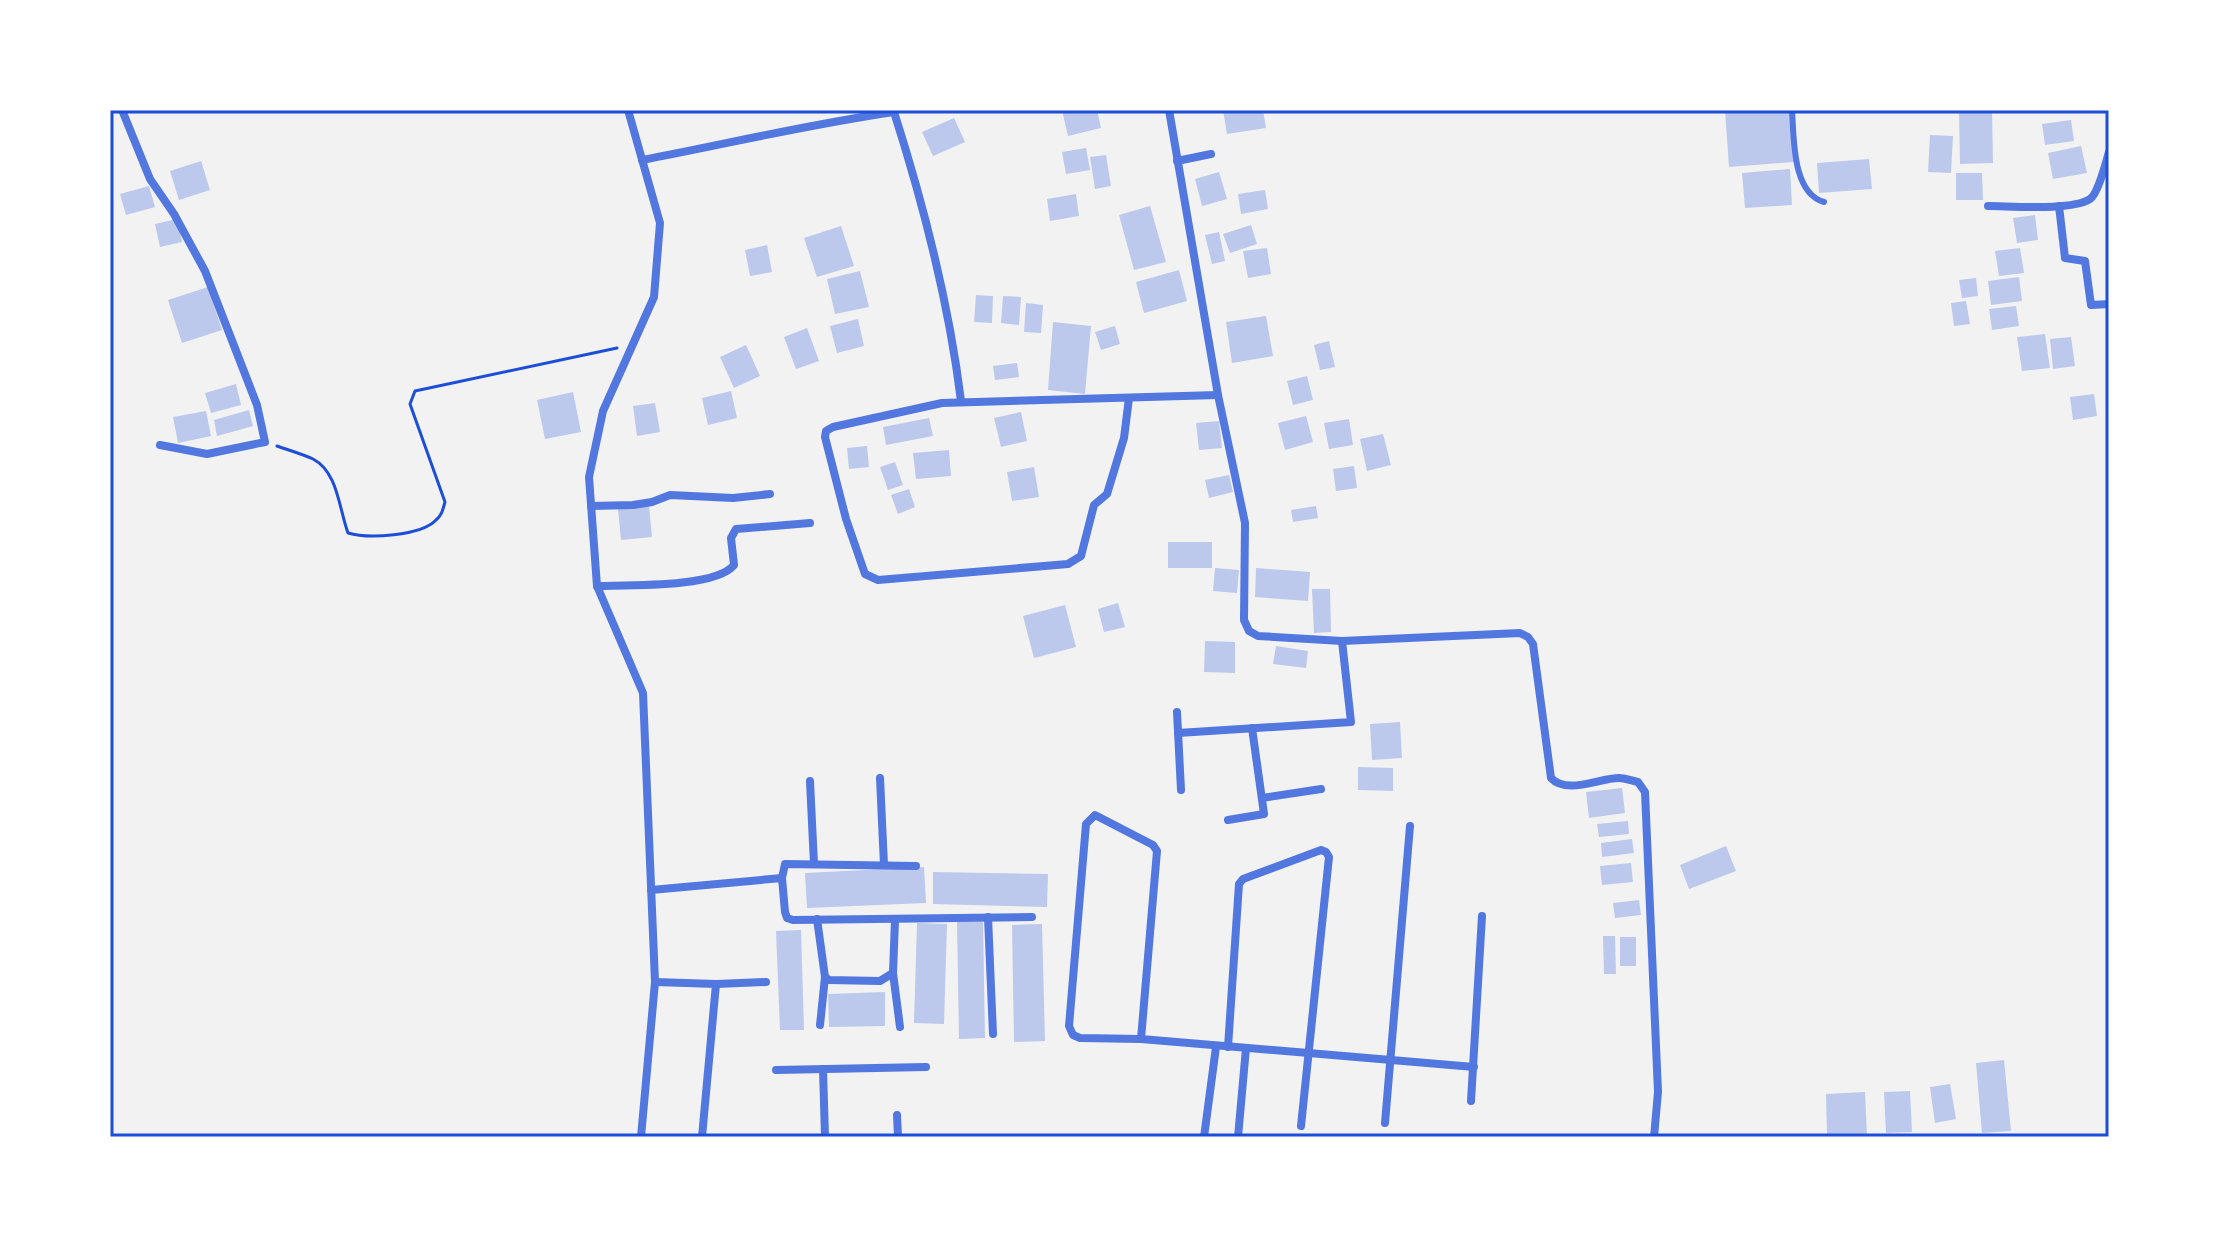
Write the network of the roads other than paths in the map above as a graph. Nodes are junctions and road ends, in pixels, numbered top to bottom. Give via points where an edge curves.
1 (122, 110) edge
2 (628, 110) edge
3 (1169, 110) edge
4 (1792, 110) edge
5 (897, 111) edge
6 (2109, 152) edge
7 (1211, 154) dead end
8 (642, 160) junction
9 (1177, 161) junction
10 (1824, 202) dead end
11 (1988, 206) dead end
12 (2059, 206) junction
13 (2109, 304) edge
14 (1218, 395) junction
15 (1129, 398) junction
16 (961, 401) junction
17 (160, 445) dead end
18 (770, 494) dead end
19 (591, 506) junction
20 (810, 523) dead end
21 (597, 586) junction
22 (1342, 641) junction
23 (1177, 712) dead end
24 (1252, 728) junction
25 (1178, 733) junction
26 (880, 778) dead end
27 (810, 781) dead end
28 (1321, 789) dead end
29 (1181, 790) dead end
30 (1262, 798) junction
31 (1228, 820) dead end
32 (1410, 826) dead end
33 (814, 864) junction
34 (884, 865) junction
35 (916, 866) dead end
36 (782, 878) junction
37 (651, 890) junction
38 (1482, 916) dead end
39 (988, 917) junction
40 (1032, 917) dead end
41 (817, 919) junction
42 (895, 920) junction
43 (893, 973) junction
44 (825, 977) junction
45 (655, 982) junction
46 (766, 982) dead end
47 (716, 984) junction
48 (820, 1025) dead end
49 (900, 1027) dead end
50 (993, 1034) dead end
51 (1141, 1039) junction
52 (1216, 1047) junction
53 (1228, 1047) junction
54 (1246, 1048) junction
55 (1308, 1053) junction
56 (1391, 1060) junction
57 (926, 1067) dead end
58 (1474, 1067) junction
59 (823, 1069) junction
60 (776, 1070) dead end
61 (1471, 1101) dead end
62 (897, 1115) dead end
63 (1385, 1123) dead end
64 (1301, 1126) dead end
65 (641, 1137) edge
66 (702, 1137) edge
67 (825, 1137) edge
68 (898, 1137) edge
69 (1204, 1137) edge
70 (1238, 1137) edge
71 (1654, 1137) edge

1 - 17 street via 150,179 205,271 257,405 265,442 207,454
2 - 8 street
3 - 9 street
4 - 10 lane via 1802,182 1814,199
5 - 8 street
5 - 16 street via 954,342
6 - 12 street via 2090,200
7 - 9 street
8 - 19 street via 660,223 654,297 603,411 589,477
9 - 14 street
11 - 12 street
12 - 13 street via 2065,258 2085,261 2091,305
14 - 15 street
14 - 22 street via 1245,523 1244,620 1249,631 1258,636
15 - 16 street
15 - 16 street via 1124,438 1107,494 1094,505 1081,556 1068,564 925,577 878,580 865,574 826,431
18 - 19 street via 670,495 633,505
19 - 21 street
20 - 21 street via 736,529 731,538 734,565 708,578
21 - 37 street via 643,693
22 - 24 street via 1351,722
22 - 71 street via 1520,633 1533,644 1551,778 1567,786 1621,778 1638,782 1645,792 1658,1077
23 - 25 street
24 - 25 street
24 - 30 street
25 - 29 street
26 - 34 street
27 - 33 street
28 - 30 street
30 - 31 street via 1264,814
32 - 56 street
33 - 34 street
33 - 36 street via 785,864
34 - 35 street
36 - 37 street
36 - 41 street via 787,918
37 - 45 street
38 - 58 street
39 - 40 street
39 - 42 street
39 - 50 street
41 - 42 street
41 - 44 street
42 - 43 street
43 - 44 street via 880,981
43 - 49 street
44 - 48 street
45 - 47 street
45 - 65 street
46 - 47 street
47 - 66 street
51 - 51 street via 1080,1038 1069,1026 1086,824 1095,815 1157,851
51 - 52 street
52 - 53 street
52 - 69 street
53 - 54 street
53 - 55 street via 1239,884 1321,850 1329,857
54 - 55 street
54 - 70 street
55 - 56 street
55 - 64 street
56 - 58 street
56 - 63 street
57 - 59 street
58 - 61 street
59 - 60 street
59 - 67 street
62 - 68 street

